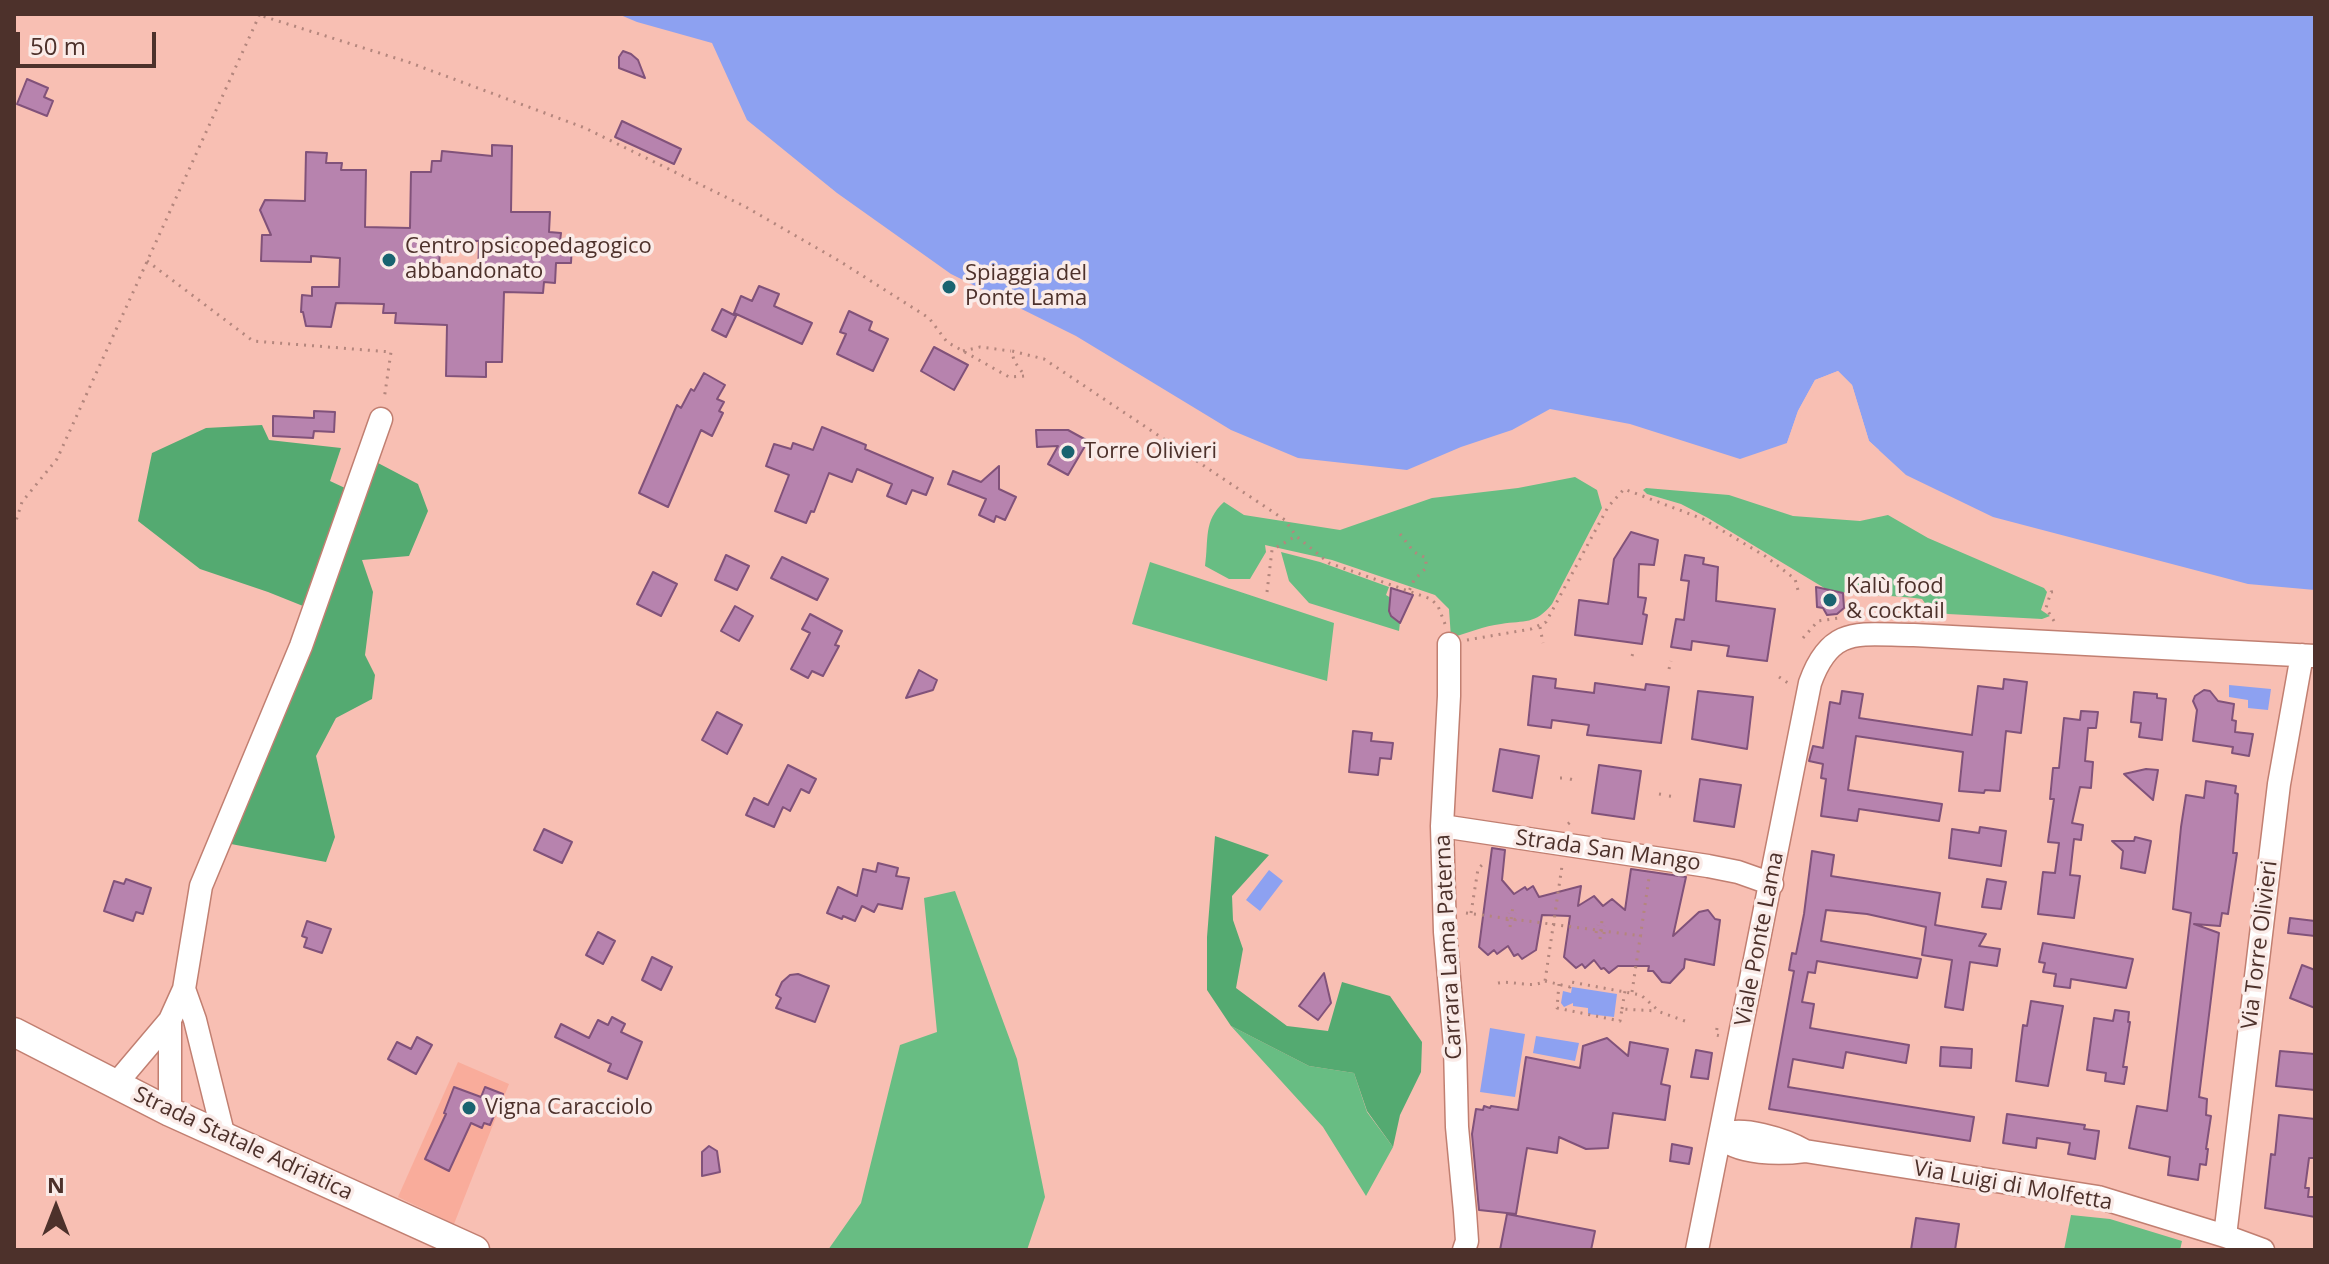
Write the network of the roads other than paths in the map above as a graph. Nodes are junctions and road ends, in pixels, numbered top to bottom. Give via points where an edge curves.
1 (381, 419) road end
2 (1449, 644) road end
3 (2308, 656) edge
4 (1442, 826) junction
5 (1772, 884) junction
6 (184, 989) junction
7 (170, 1020) junction
8 (14, 1032) edge
9 (115, 1085) junction
10 (170, 1112) junction
11 (1720, 1136) junction
12 (224, 1137) junction
13 (2225, 1236) junction
14 (475, 1250) edge
15 (1464, 1250) edge
16 (1697, 1250) edge
17 (2263, 1250) edge

1 - 6 street via 301,646 201,886
2 - 4 street, Carrara Lama Paterna
3 - 5 street, Viale Ponte Lama via 1914,635 1841,639 1823,653 1810,683
3 - 13 street, Via Torre Olivieri via 2279,784
4 - 5 street, Strada San Mango via 1708,866
4 - 15 street, Carrara Lama Paterna
5 - 11 street, Viale Ponte Lama
6 - 7 street
6 - 12 street
7 - 9 street
7 - 10 street
8 - 9 main road, Strada Statale Adriatica
9 - 10 main road, Strada Statale Adriatica
10 - 12 main road, Strada Statale Adriatica
11 - 13 street, Via Luigi di Molfetta via 1733,1131 1755,1134 1805,1151 2098,1197
11 - 16 street, Viale Ponte Lama
12 - 14 main road, Strada Statale Adriatica
13 - 17 street, Via Luigi di Molfetta

